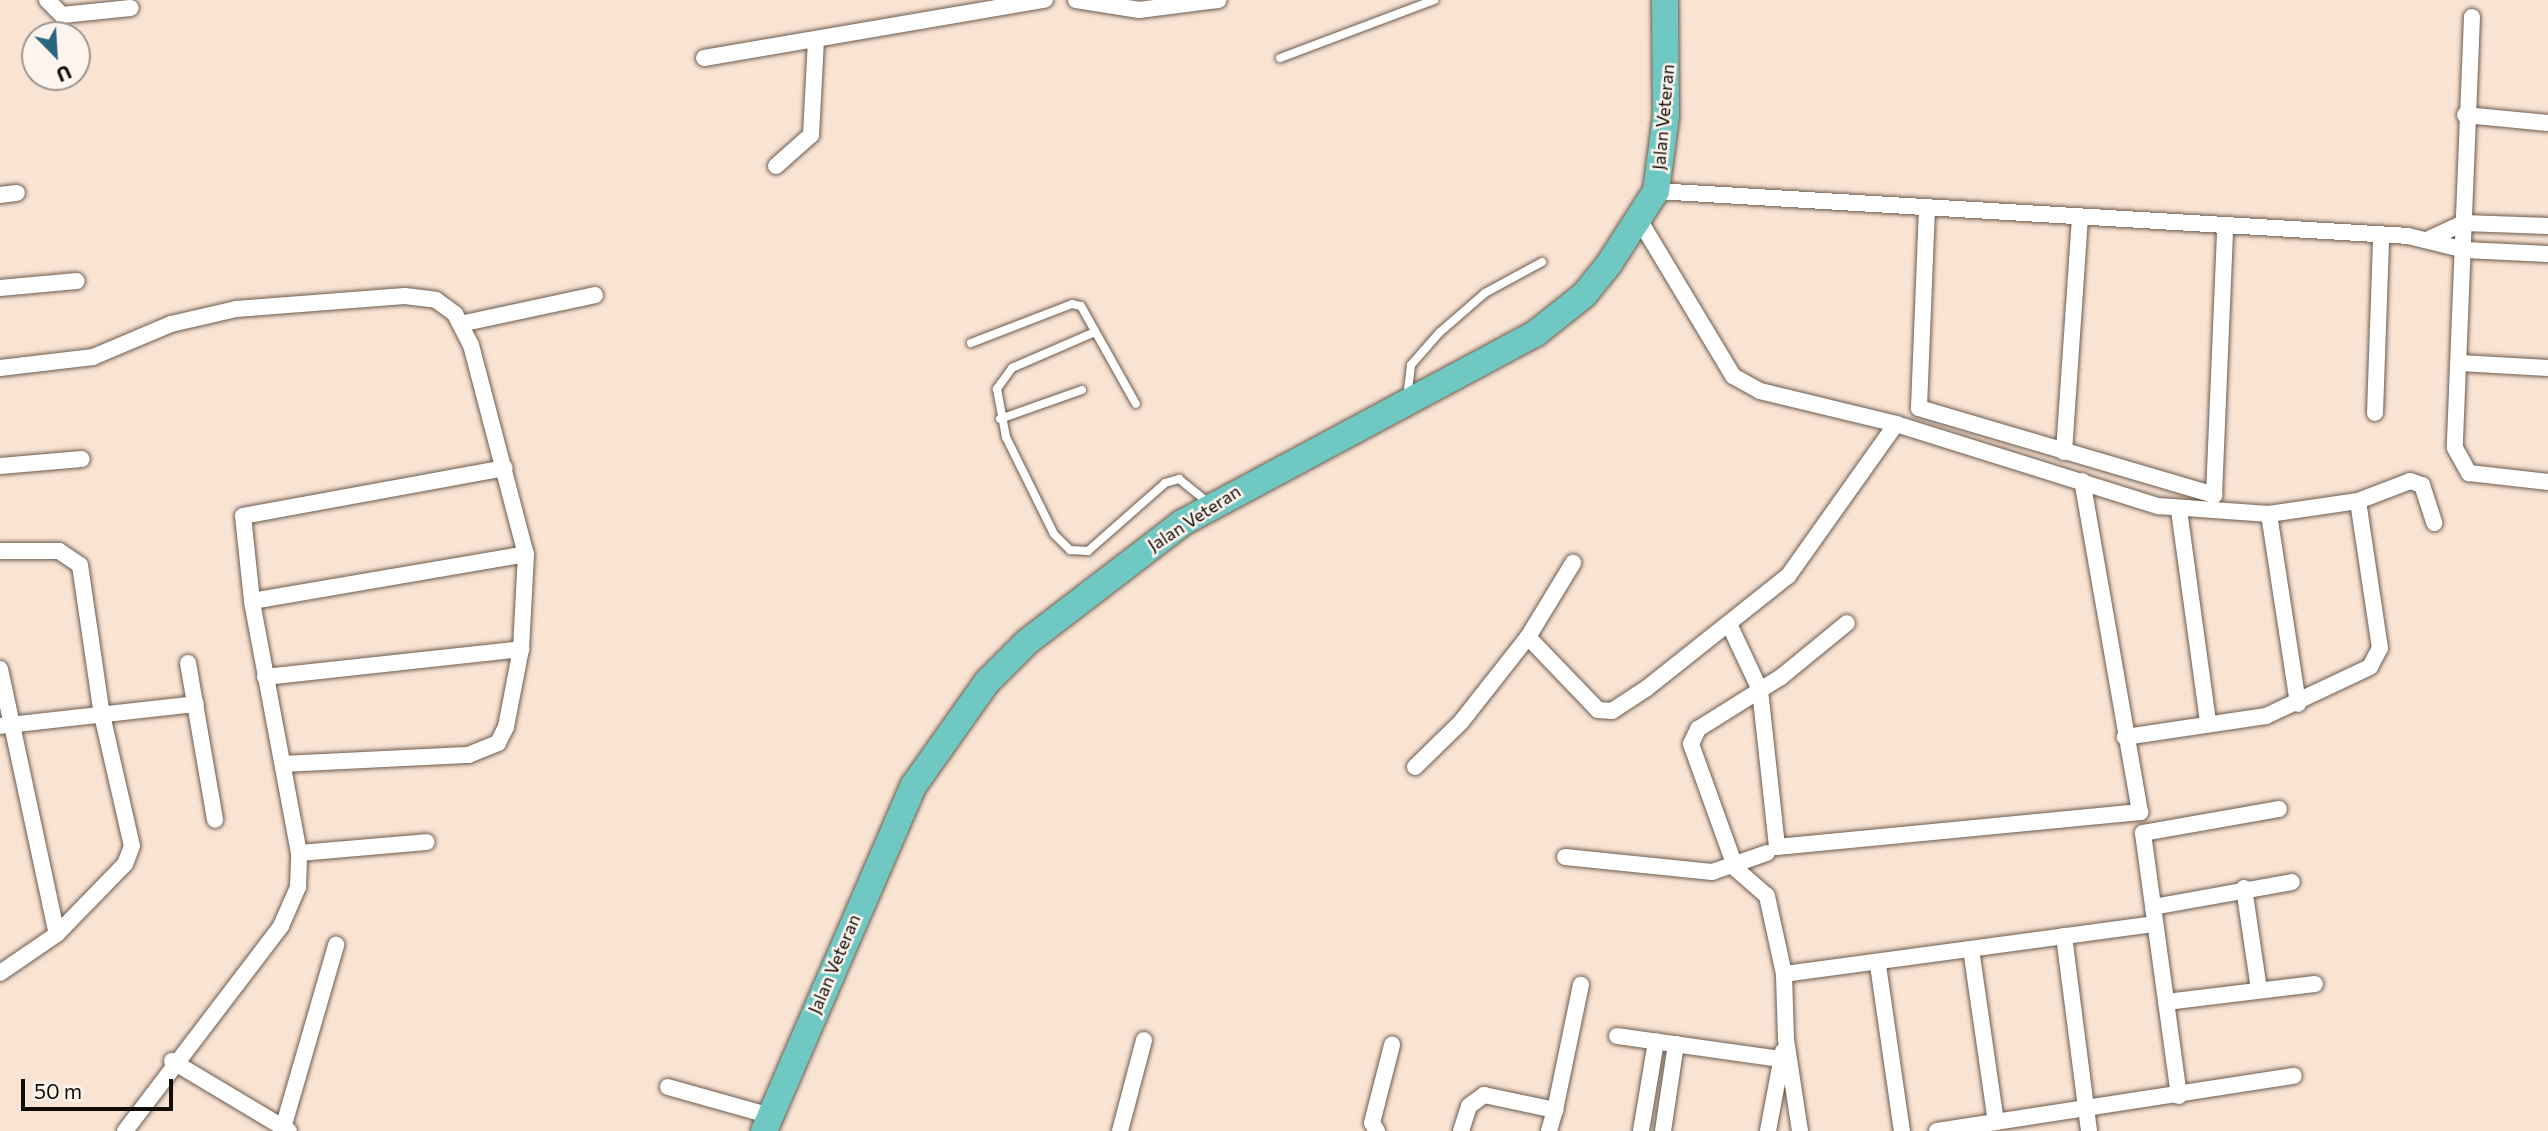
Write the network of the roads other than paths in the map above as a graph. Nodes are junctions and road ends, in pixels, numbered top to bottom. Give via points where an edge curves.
1 (47, 0) edge
2 (1045, 0) edge
3 (1076, 0) edge
4 (1218, 0) edge
5 (1433, 0) edge
6 (1665, 0) edge
7 (131, 8) dead end
8 (2472, 17) dead end
9 (816, 41) junction
10 (704, 58) dead end
11 (1280, 58) dead end
12 (2465, 115) junction
13 (2548, 123) edge
14 (776, 166) dead end
15 (1656, 191) junction
16 (17, 193) dead end
17 (0, 195) edge
18 (1927, 208) junction
19 (2080, 218) junction
20 (1640, 221) junction
21 (2464, 223) junction
22 (2548, 226) edge
23 (2225, 227) junction
24 (2381, 237) junction
25 (2428, 239) junction
26 (2465, 250) junction
27 (2548, 254) edge
28 (1542, 262) dead end
29 (77, 281) dead end
30 (0, 288) edge
31 (595, 295) dead end
32 (460, 324) junction
33 (1095, 332) junction
34 (971, 343) dead end
35 (2460, 363) junction
36 (0, 368) edge
37 (2548, 368) edge
38 (1082, 390) dead end
39 (1408, 402) junction
40 (1136, 404) dead end
41 (2375, 413) dead end
42 (1000, 419) junction
43 (1896, 424) junction
44 (2064, 452) junction
45 (82, 459) dead end
46 (0, 466) edge
47 (505, 468) junction
48 (2082, 481) junction
49 (2548, 482) edge
50 (2358, 501) junction
51 (1211, 506) junction
52 (2179, 510) junction
53 (2269, 514) junction
54 (2434, 523) dead end
55 (0, 551) edge
56 (526, 554) junction
57 (1573, 564) dead end
58 (252, 601) junction
59 (1847, 623) dead end
60 (1729, 624) junction
61 (1528, 638) junction
62 (521, 649) junction
63 (188, 663) dead end
64 (0, 669) edge
65 (265, 677) junction
66 (1760, 691) junction
67 (196, 704) junction
68 (2298, 704) junction
69 (102, 715) junction
70 (2208, 723) junction
71 (6, 725) edge
72 (2125, 737) junction
73 (285, 764) junction
74 (1415, 767) dead end
75 (2278, 809) dead end
76 (215, 820) dead end
77 (427, 842) dead end
78 (299, 853) junction
79 (1766, 853) dead end
80 (1565, 857) dead end
81 (1736, 869) junction
82 (2292, 882) dead end
83 (2244, 888) junction
84 (2153, 907) junction
85 (2155, 924) junction
86 (57, 934) junction
87 (2064, 936) junction
88 (337, 945) dead end
89 (1971, 949) junction
90 (1878, 965) junction
91 (0, 973) edge
92 (1784, 974) junction
93 (2315, 984) dead end
94 (1581, 985) dead end
95 (2259, 990) junction
96 (2166, 1002) junction
97 (1617, 1036) dead end
98 (1144, 1040) dead end
99 (1786, 1040) junction
100 (1656, 1041) junction
101 (1676, 1044) junction
102 (1392, 1045) dead end
103 (1781, 1059) junction
104 (172, 1061) junction
105 (2294, 1076) dead end
106 (668, 1087) dead end
107 (2179, 1096) junction
108 (1555, 1110) junction
109 (2086, 1112) junction
110 (1996, 1122) junction
111 (767, 1123) edge
112 (286, 1129) edge
113 (124, 1131) edge
114 (1120, 1131) edge
115 (1377, 1131) edge
116 (1461, 1131) edge
117 (1549, 1131) edge
118 (1641, 1131) edge
119 (1663, 1131) edge
120 (1768, 1131) edge
121 (1800, 1131) edge
122 (1902, 1131) edge
123 (1937, 1131) edge
124 (2088, 1131) edge

1 - 7 street via 62,15
2 - 9 street
3 - 4 street via 1139,10
5 - 11 lane
6 - 15 highway, Jalan Veteran via 1668,65
8 - 12 street
9 - 10 street
9 - 14 street via 811,135
12 - 13 street
12 - 21 street
15 - 18 street
15 - 20 highway, Jalan Veteran
16 - 17 street
18 - 19 street
18 - 44 street via 1919,408
19 - 23 street
19 - 44 street
20 - 39 highway, Jalan Veteran via 1584,295 1559,316
20 - 43 street via 1734,376 1760,391
21 - 22 street
21 - 25 street
21 - 26 street
23 - 24 street
23 - 44 street via 2214,495
24 - 25 street
24 - 41 street
25 - 26 street
26 - 27 street
26 - 35 street
28 - 39 lane via 1485,293 1439,333 1406,375
29 - 30 street
31 - 32 street
32 - 36 street via 436,300 405,296 236,309 171,324 93,357
32 - 47 street
33 - 34 lane via 1081,306 1072,304
33 - 40 lane
33 - 42 lane via 1012,369 998,389
35 - 37 street
35 - 49 street via 2455,448 2462,469
38 - 42 lane
39 - 51 highway, Jalan Veteran
42 - 51 lane via 1054,534 1070,551 1098,543 1165,483 1180,479
43 - 48 street
43 - 60 street via 1805,557
45 - 46 street
47 - 56 street
47 - 58 street via 251,511 239,524
48 - 52 street
48 - 72 street
50 - 53 street
50 - 54 street via 2410,481 2422,485
50 - 68 street via 2380,648 2370,667
51 - 111 highway, Jalan Veteran via 1027,642 966,707 914,785
52 - 53 street
52 - 70 street
53 - 68 street
55 - 69 street via 75,557
56 - 58 street
56 - 62 street
57 - 61 street
58 - 65 street
59 - 66 street
60 - 61 street via 1647,688 1604,712
60 - 66 street
61 - 74 street via 1461,722
62 - 65 street
62 - 73 street via 506,727 485,752
63 - 67 street
64 - 71 street
65 - 73 street
66 - 72 street via 1777,848 2140,813
66 - 81 street via 1698,729 1691,744
67 - 69 street
67 - 76 street
68 - 70 street via 2266,716
69 - 71 street
69 - 86 street via 131,856
70 - 72 street
71 - 86 street
73 - 78 street
75 - 84 street via 2143,833
77 - 78 street
78 - 104 street via 298,887 281,926
79 - 81 street
80 - 81 street via 1712,872
81 - 92 street via 1767,897
82 - 83 street
83 - 84 street
83 - 95 street
84 - 85 street
85 - 87 street
85 - 96 street
86 - 91 street
87 - 89 street
87 - 109 street
88 - 112 street
89 - 90 street
89 - 110 street
90 - 92 street
90 - 122 street
92 - 99 street
93 - 95 street
94 - 108 street
95 - 96 street
96 - 107 street
97 - 100 street
98 - 114 street
99 - 103 street
99 - 121 street
100 - 101 street
100 - 118 street
101 - 103 street
101 - 119 street
102 - 115 street via 1372,1123
103 - 120 street
104 - 112 street
104 - 113 street
105 - 107 street
106 - 111 street
107 - 109 street
108 - 116 street via 1483,1095 1469,1106
108 - 117 street
109 - 110 street
109 - 124 street
110 - 123 street

